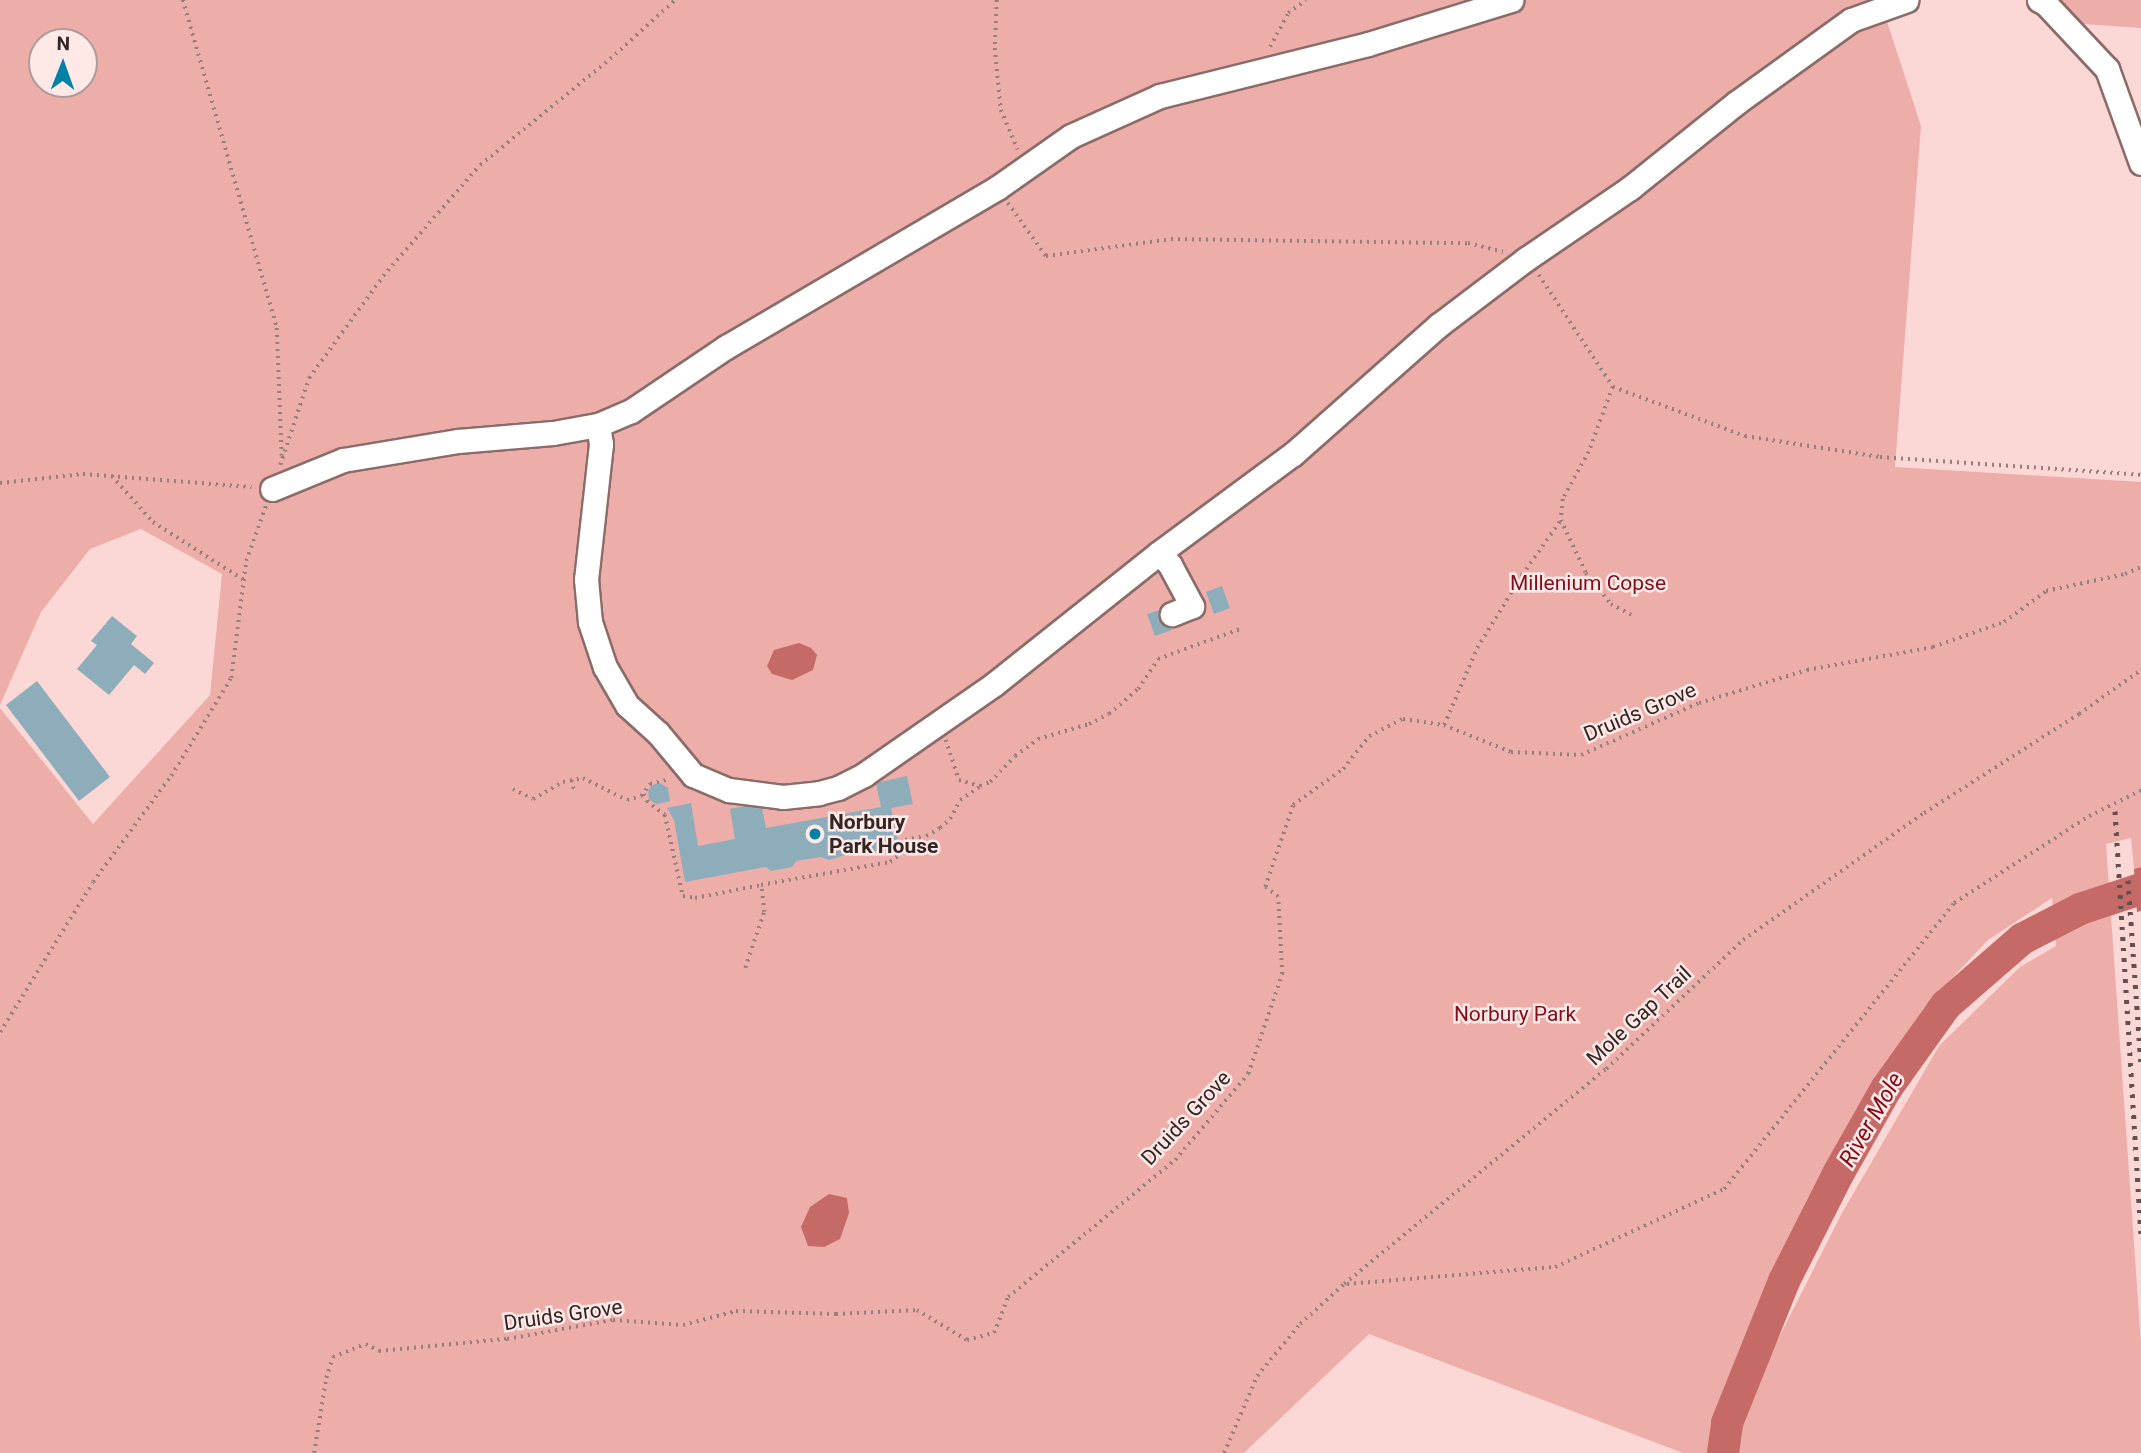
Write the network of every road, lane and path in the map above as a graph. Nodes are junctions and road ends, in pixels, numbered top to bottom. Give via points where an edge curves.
1 (183, 0) edge
2 (675, 0) edge
3 (997, 0) edge
4 (1306, 0) edge
5 (1511, 0) edge
6 (1907, 0) edge
7 (2039, 0) edge
8 (1257, 71) junction
9 (2141, 163) edge
10 (1026, 168) junction
11 (996, 188) junction
12 (1528, 258) junction
13 (1613, 387) junction
14 (598, 425) junction
15 (282, 458) junction
16 (2141, 475) edge
17 (112, 476) junction
18 (0, 483) edge
19 (272, 489) junction
20 (1561, 520) junction
21 (1158, 553) junction
22 (2141, 567) edge
23 (244, 580) junction
24 (1171, 614) dead end
25 (1632, 615) dead end
26 (1240, 629) dead end
27 (2141, 670) edge
28 (1444, 725) junction
29 (931, 730) junction
30 (693, 775) junction
31 (572, 780) junction
32 (980, 786) junction
33 (513, 789) dead end
34 (575, 790) dead end
35 (2140, 791) edge
36 (643, 793) junction
37 (761, 886) junction
38 (745, 968) dead end
39 (0, 1032) edge
40 (1345, 1284) junction
41 (314, 1453) edge
42 (1224, 1453) edge

1 - 15 path via 277,328
2 - 15 path via 480,164 383,276 309,378
3 - 10 path via 995,48 1001,110
4 - 8 path via 1288,13
5 - 8 lane via 1368,44
6 - 12 lane via 1851,20 1736,103 1630,188
7 - 9 lane via 2106,69
8 - 10 lane via 1160,96 1071,136
10 - 11 lane
11 - 12 path via 1046,256 1171,239 1468,243
11 - 14 lane via 726,348 631,411
12 - 13 path
12 - 21 lane via 1439,325 1293,454
13 - 16 path via 1745,436 1880,457
13 - 20 path via 1589,452 1563,499
14 - 19 lane via 344,460
14 - 30 lane via 601,444 586,579 590,622 605,667 627,705
15 - 19 path
17 - 18 path via 83,474
17 - 19 path
17 - 23 path via 153,522
19 - 23 path
20 - 25 path via 1586,573 1611,604
20 - 28 path via 1477,648
21 - 24 lane via 1170,565 1192,606
21 - 29 lane
22 - 28 path, Druids Grove via 2046,591 2004,622 1933,647 1807,670 1699,703 1581,755 1511,752
23 - 39 path via 231,678 171,776 93,882
26 - 32 path via 1158,659 1138,689 1109,714 1038,739 996,778
27 - 40 path, Mole Gap Trail via 1743,940 1606,1069
28 - 41 path, Druids Grove via 1403,719 1369,736 1343,769 1293,804 1265,887 1278,897 1282,974 1248,1074 1175,1160 1008,1297 994,1333 967,1340 917,1310 836,1314 736,1311 683,1325 613,1320 507,1339 380,1352 366,1344 333,1357
29 - 30 lane via 865,774 819,793 783,797 729,790
29 - 32 path via 946,740 960,780
30 - 36 path via 650,784
31 - 33 path via 533,799
31 - 34 path
31 - 36 path via 593,780 622,799
32 - 37 path via 960,800 940,828 905,840 904,852 890,862
35 - 40 path, bridge via 2090,816 1954,903 1724,1189 1555,1267
36 - 37 path via 665,815 683,896 695,898
37 - 38 path via 764,912
40 - 42 path, Mole Gap Trail via 1300,1324 1257,1376

